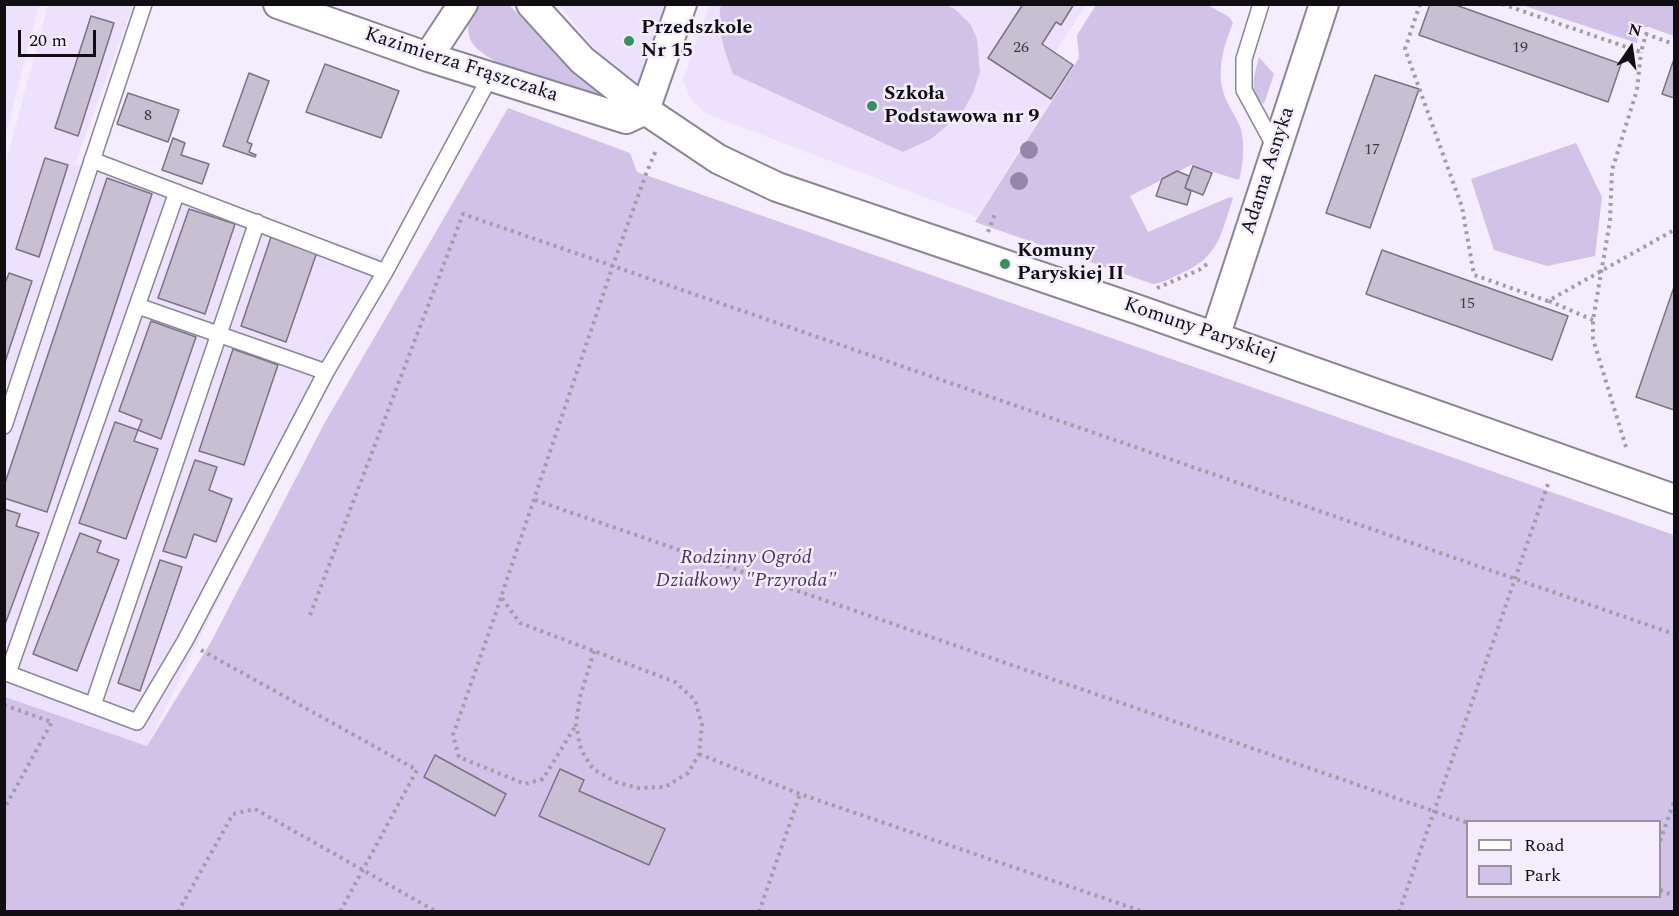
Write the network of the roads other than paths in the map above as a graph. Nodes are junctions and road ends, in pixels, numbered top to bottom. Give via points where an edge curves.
1 (144, 4) edge
2 (278, 4) edge
3 (463, 4) edge
4 (531, 4) edge
5 (682, 4) edge
6 (1261, 4) edge
7 (1324, 4) edge
8 (428, 57) junction
9 (490, 76) junction
10 (645, 110) junction
11 (1276, 149) junction
12 (92, 160) junction
13 (177, 192) junction
14 (257, 222) junction
15 (385, 272) junction
16 (138, 306) junction
17 (219, 334) junction
18 (1215, 337) junction
19 (326, 372) junction
20 (4, 426) edge
21 (1674, 499) edge
22 (6, 673) edge
23 (93, 705) junction

1 - 12 lane
2 - 8 street, Kazimierza Frąszczaka
3 - 8 street
4 - 10 street, Komuny Paryskiej via 582,60
5 - 10 street
6 - 11 lane via 1244,59 1244,90
7 - 11 street, Adama Asnyka
8 - 9 street, Kazimierza Frąszczaka
9 - 10 street, Kazimierza Frąszczaka via 626,119
9 - 15 lane
10 - 18 street, Komuny Paryskiej via 718,159 777,187
11 - 18 street, Adama Asnyka
12 - 13 lane
12 - 20 lane
13 - 14 lane
13 - 16 lane
14 - 15 lane
14 - 17 lane
15 - 19 lane
16 - 17 lane
16 - 22 lane
17 - 19 lane
17 - 23 lane
18 - 21 street, Komuny Paryskiej
19 - 23 lane via 185,641 137,722
22 - 23 lane

